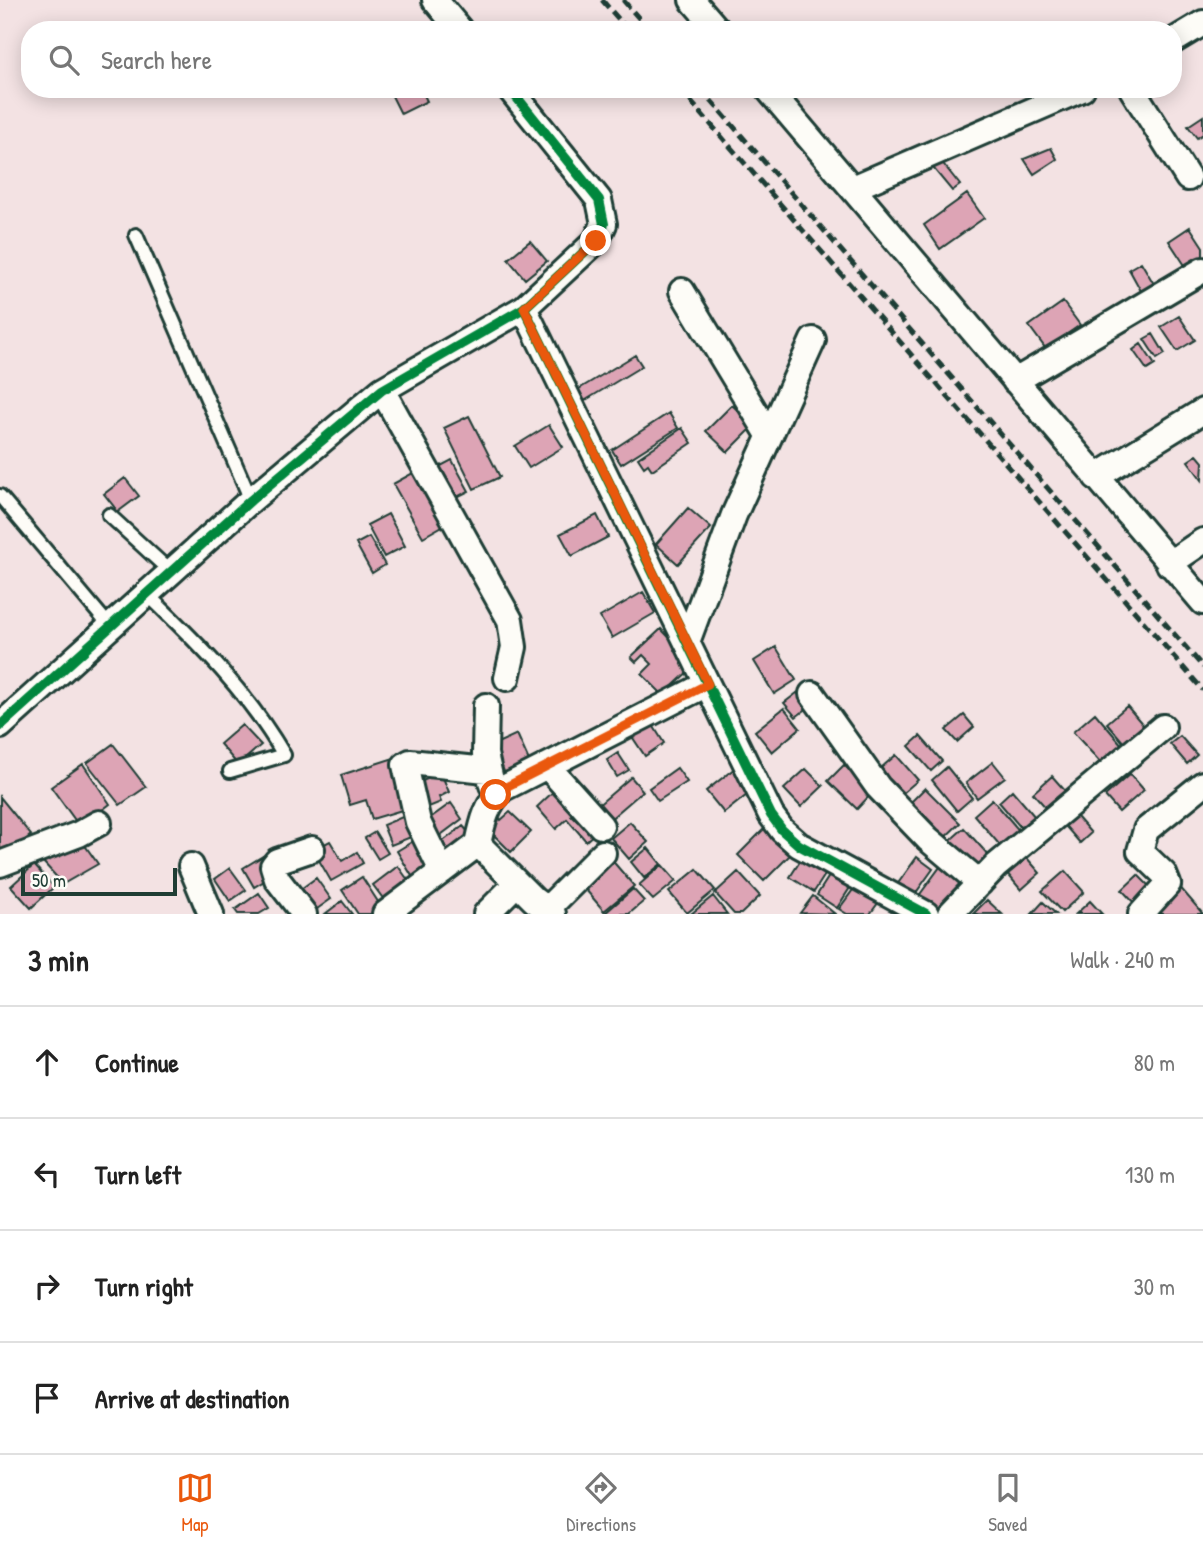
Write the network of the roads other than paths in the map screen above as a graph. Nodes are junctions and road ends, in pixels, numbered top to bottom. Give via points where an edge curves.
1 (435, 0) edge
2 (692, 0) edge
3 (452, 21) edge
4 (710, 21) edge
5 (1203, 23) edge
6 (1182, 36) edge
7 (518, 98) edge
8 (776, 98) edge
9 (1061, 98) edge
10 (1138, 98) edge
11 (1188, 178) dead end
12 (853, 188) junction
13 (136, 235) dead end
14 (1203, 270) edge
15 (682, 290) dead end
16 (524, 308) junction
17 (813, 340) dead end
18 (1015, 381) junction
19 (382, 390) junction
20 (1203, 411) edge
21 (769, 435) junction
22 (1096, 477) junction
23 (0, 496) edge
24 (251, 500) junction
25 (109, 515) dead end
26 (1203, 541) edge
27 (1169, 564) junction
28 (172, 573) junction
29 (148, 595) junction
30 (1203, 602) edge
31 (111, 628) junction
32 (687, 642) junction
33 (507, 678) dead end
34 (708, 684) junction
35 (812, 694) dead end
36 (486, 706) dead end
37 (0, 726) edge
38 (1163, 727) dead end
39 (548, 766) junction
40 (486, 770) junction
41 (230, 771) dead end
42 (1203, 784) edge
43 (496, 795) junction
44 (99, 823) dead end
45 (601, 826) dead end
46 (478, 844) junction
47 (312, 849) dead end
48 (603, 853) dead end
49 (0, 864) edge
50 (191, 866) dead end
51 (442, 871) junction
52 (517, 883) junction
53 (980, 883) junction
54 (550, 912) edge
55 (211, 914) edge
56 (304, 914) edge
57 (385, 914) edge
58 (486, 914) edge
59 (926, 914) edge
60 (950, 914) edge
61 (1142, 914) edge

1 - 3 street
2 - 4 street
5 - 6 street
7 - 16 street via 581,173 599,200 604,224 596,241
8 - 12 street
9 - 12 street
10 - 11 street
12 - 18 street
13 - 24 lane
14 - 18 street
15 - 21 street
16 - 19 street
16 - 32 street
17 - 21 street
18 - 22 street
19 - 24 street
19 - 33 street via 510,620 514,647
20 - 22 street
21 - 32 street
22 - 27 street
23 - 31 lane
24 - 28 street
25 - 28 lane
26 - 27 street
27 - 30 street
28 - 29 street
29 - 31 street
29 - 41 lane via 243,692 284,755
31 - 37 street
32 - 34 street
34 - 39 street
34 - 59 street via 782,830 799,845
35 - 53 street via 878,787 928,839
36 - 40 street
38 - 53 street
39 - 43 street
39 - 45 street
40 - 43 street
40 - 51 street via 405,765 418,822
42 - 61 street via 1146,830 1141,840 1140,851 1168,884
43 - 46 street via 484,814
44 - 49 street
46 - 51 street
46 - 52 street
47 - 56 street via 273,866 277,879
48 - 54 street
50 - 55 street
51 - 57 street
52 - 54 street
52 - 58 street
53 - 60 street

